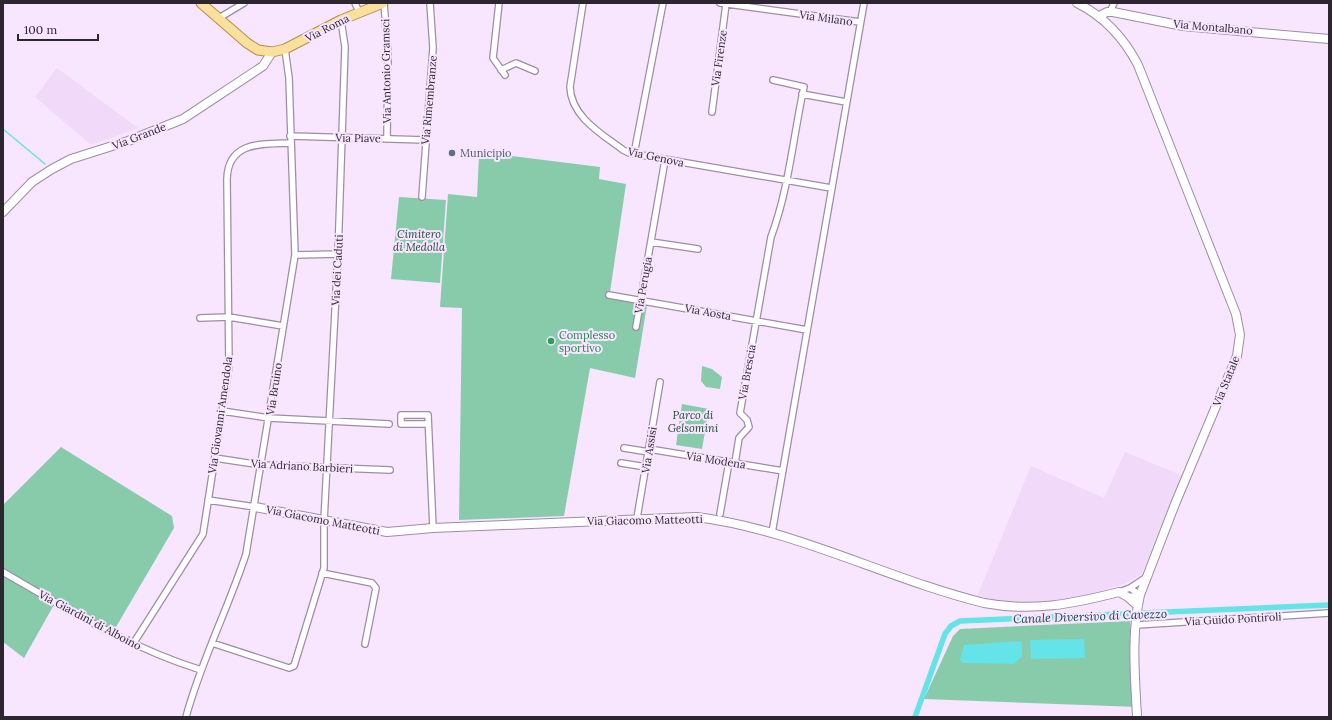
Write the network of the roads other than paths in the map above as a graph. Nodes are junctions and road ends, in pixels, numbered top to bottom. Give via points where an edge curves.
1 (201, 3) edge
2 (244, 3) edge
3 (355, 3) edge
4 (383, 3) edge
5 (430, 3) edge
6 (499, 3) edge
7 (583, 3) edge
8 (663, 3) edge
9 (720, 3) edge
10 (864, 3) edge
11 (1077, 3) edge
12 (1114, 3) edge
13 (726, 4) junction
14 (741, 5) edge
15 (359, 12) junction
16 (1110, 12) junction
17 (1099, 16) junction
18 (219, 18) junction
19 (341, 20) junction
20 (860, 22) junction
21 (1329, 39) edge
22 (285, 49) junction
23 (272, 52) junction
24 (501, 70) junction
25 (535, 71) dead end
26 (505, 75) dead end
27 (773, 80) dead end
28 (802, 94) junction
29 (846, 102) junction
30 (712, 112) dead end
31 (342, 138) junction
32 (387, 139) junction
33 (290, 140) junction
34 (426, 140) junction
35 (634, 154) junction
36 (665, 160) junction
37 (786, 180) junction
38 (831, 188) junction
39 (422, 197) dead end
40 (3, 212) edge
41 (651, 242) junction
42 (698, 250) dead end
43 (338, 254) junction
44 (295, 255) junction
45 (609, 295) dead end
46 (640, 300) junction
47 (229, 317) junction
48 (200, 318) dead end
49 (755, 321) junction
50 (284, 326) junction
51 (636, 327) dead end
52 (807, 330) junction
53 (660, 382) dead end
54 (222, 411) junction
55 (269, 418) junction
56 (329, 421) junction
57 (389, 424) dead end
58 (428, 424) junction
59 (624, 448) dead end
60 (649, 451) junction
61 (215, 458) junction
62 (621, 463) dead end
63 (732, 463) junction
64 (261, 465) junction
65 (646, 467) junction
66 (327, 469) junction
67 (390, 470) dead end
68 (783, 471) junction
69 (208, 500) junction
70 (255, 507) junction
71 (720, 514) dead end
72 (637, 518) junction
73 (324, 521) junction
74 (433, 528) junction
75 (772, 533) junction
76 (3, 572) edge
77 (322, 573) junction
78 (1145, 578) junction
79 (1130, 588) junction
80 (1118, 592) junction
81 (1140, 594) junction
82 (1128, 597) junction
83 (1138, 607) junction
84 (1329, 613) edge
85 (1136, 622) junction
86 (212, 643) junction
87 (133, 644) junction
88 (365, 644) dead end
89 (201, 670) junction
90 (186, 717) edge
91 (1137, 717) edge

1 - 18 main road
2 - 18 street
3 - 15 street
4 - 15 main road, Via Roma
4 - 32 street, Via Antonio Gramsci via 388,54
5 - 34 street, Via Rimembranze via 434,48
6 - 24 street via 492,58
7 - 35 street, Via Genova via 570,87 571,101 586,121 623,150
8 - 35 street
9 - 13 street, Via Milano
10 - 20 street
11 - 17 street, Via Statale
12 - 16 street
13 - 14 street, Via Milano
13 - 30 street, Via Firenze
14 - 20 street, Via Milano
15 - 19 main road, Via Roma
16 - 17 street
16 - 21 street, Via Montalbano via 1183,26
17 - 78 street, Via Statale via 1121,38 1138,65 1236,314 1240,335 1240,346 1235,361
18 - 23 main road via 247,43 258,50
19 - 22 main road, Via Roma
19 - 31 street, Via dei Caduti via 345,47
20 - 29 street
22 - 23 main road, Via Roma
22 - 33 street, Via Bruino via 289,78
23 - 40 street, Via Grande via 263,66 183,119 128,141 70,159 32,182
24 - 25 street via 516,63
24 - 26 street
27 - 28 street via 804,87
28 - 29 street
28 - 37 street
29 - 38 street
31 - 32 street, Via Piave
31 - 33 street, Via Piave
31 - 43 street, Via dei Caduti
32 - 34 street, Via Piave
33 - 44 street, Via Bruino
33 - 47 street, Via Giovanni Amendola via 253,146 235,154 230,161 227,178
34 - 39 street, Via Rimembranze
35 - 36 street, Via Genova
36 - 37 street, Via Genova
36 - 41 street, Via Perugia
37 - 38 street, Via Genova
37 - 49 street via 771,237
38 - 52 street
41 - 42 street, Via Perugia
41 - 46 street, Via Perugia
43 - 44 street
43 - 56 street, Via dei Caduti
44 - 50 street, Via Bruino
45 - 46 street, Via Aosta
46 - 49 street, Via Aosta
46 - 51 street, Via Perugia
47 - 48 street
47 - 50 street
47 - 54 street, Via Giovanni Amendola via 229,366
49 - 52 street, Via Aosta
49 - 63 street, Via Brescia via 740,412 748,427 739,438
50 - 55 street, Via Bruino
52 - 68 street
53 - 60 street, Via Assisi
54 - 55 street
54 - 61 street, Via Giovanni Amendola
55 - 56 street
55 - 64 street, Via Bruino
56 - 57 street
56 - 66 street, Via dei Caduti
58 - 58 street via 428,415 401,415 401,424
58 - 74 street
59 - 60 street, Via Modena
60 - 63 street, Via Modena
60 - 65 street, Via Assisi
61 - 64 street, Via Adriano Barbieri
61 - 69 street, Via Giovanni Amendola
62 - 65 street
63 - 68 street, Via Modena
63 - 71 street
64 - 66 street, Via Adriano Barbieri
64 - 70 street, Via Bruino
65 - 72 street, Via Assisi
66 - 67 street, Via Adriano Barbieri
66 - 73 street, Via dei Caduti
68 - 75 street
69 - 70 street, Via Giacomo Matteotti
69 - 87 street, Via Giovanni Amendola via 202,534
70 - 73 street, Via Giacomo Matteotti
70 - 86 street, Via Bruino via 246,554 236,587
72 - 74 street, Via Giacomo Matteotti
72 - 75 street, Via Giacomo Matteotti via 697,517
73 - 74 street, Via Giacomo Matteotti via 387,532
73 - 77 street, Via dei Caduti
75 - 80 street, Via Giacomo Matteotti via 966,599 1003,607 1049,607
76 - 87 street, Via Giardini di Alboino via 101,629
77 - 86 street, Via dei Caduti via 294,666 289,668
77 - 88 street via 372,583 376,588
78 - 79 street
78 - 81 street, Via Statale
79 - 80 street
79 - 81 street
80 - 82 street
81 - 82 street
81 - 83 street, Via Statale
82 - 83 street
83 - 85 street, Via Statale
84 - 85 street, Via Guido Pontiroli
85 - 91 street, Via Statale
86 - 89 street, Via Bruino
87 - 89 street, Via Giardini di Alboino via 167,660
89 - 90 street, Via Bruino

